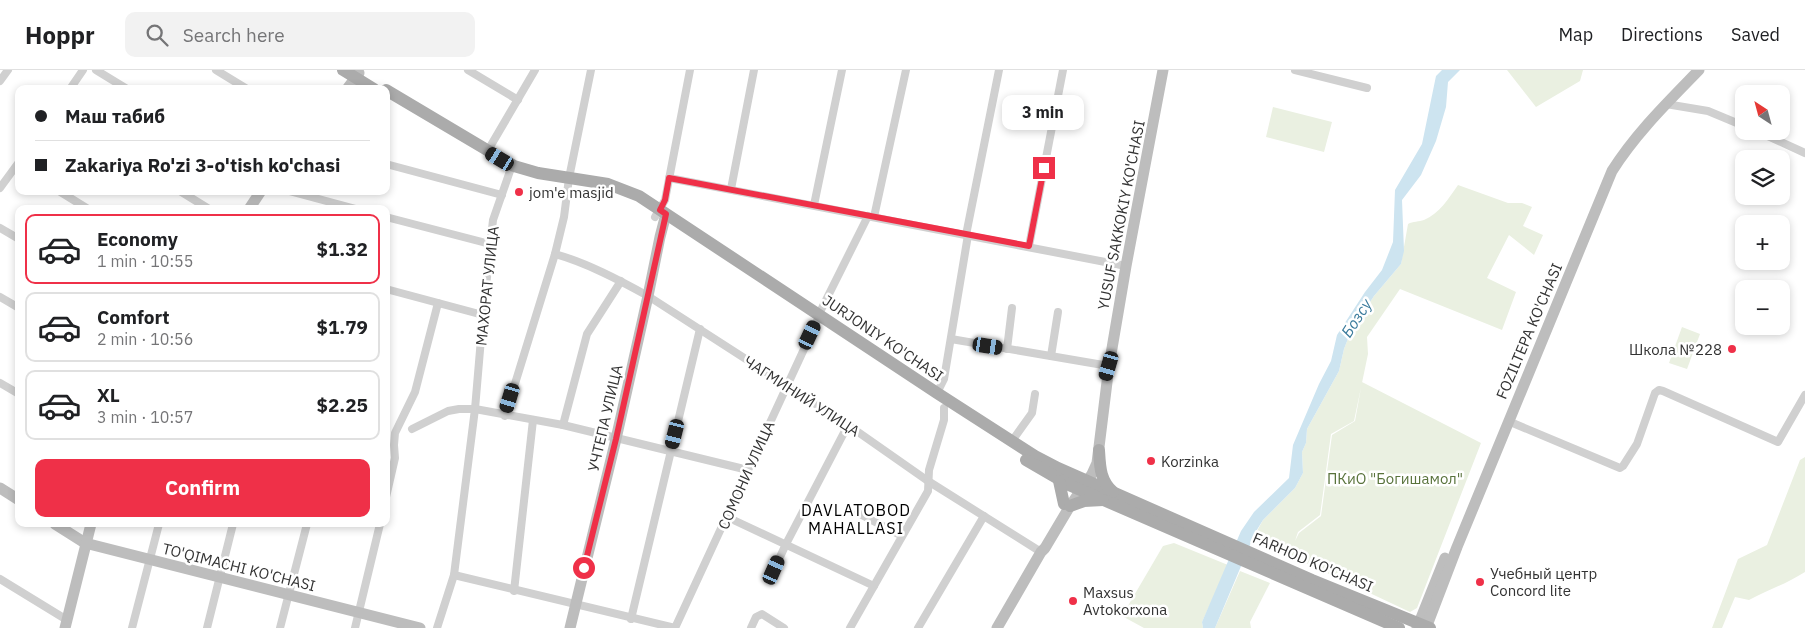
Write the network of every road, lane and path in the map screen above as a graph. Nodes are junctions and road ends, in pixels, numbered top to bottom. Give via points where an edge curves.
1 (83, 70) edge
2 (96, 70) edge
3 (216, 70) edge
4 (343, 70) edge
5 (468, 70) edge
6 (535, 70) edge
7 (591, 70) edge
8 (690, 70) edge
9 (754, 70) edge
10 (842, 70) edge
11 (906, 70) edge
12 (999, 70) edge
13 (1064, 70) edge
14 (1163, 70) edge
15 (1295, 70) edge
16 (1691, 70) edge
17 (1699, 70) edge
18 (357, 73) edge
19 (73, 85) edge
20 (121, 85) edge
21 (240, 85) edge
22 (350, 85) edge
23 (370, 85) edge
24 (378, 85) edge
25 (1367, 88) dead end
26 (390, 92) edge
27 (390, 98) edge
28 (518, 100) junction
29 (1664, 102) junction
30 (1735, 122) edge
31 (1776, 140) edge
32 (486, 153) junction
33 (1805, 153) edge
34 (390, 165) edge
35 (15, 169) edge
36 (512, 169) junction
37 (669, 178) junction
38 (568, 181) junction
39 (0, 188) edge
40 (731, 189) junction
41 (65, 195) edge
42 (186, 195) edge
43 (304, 195) edge
44 (502, 195) junction
45 (82, 205) edge
46 (203, 205) edge
47 (341, 205) edge
48 (814, 205) junction
49 (661, 216) junction
50 (390, 217) edge
51 (871, 217) junction
52 (0, 228) edge
53 (967, 235) junction
54 (15, 237) edge
55 (490, 244) junction
56 (1029, 246) junction
57 (555, 254) junction
58 (1126, 266) junction
59 (621, 282) junction
60 (390, 290) edge
61 (648, 296) junction
62 (0, 297) edge
63 (438, 303) junction
64 (15, 306) edge
65 (1012, 308) dead end
66 (1058, 312) dead end
67 (483, 315) junction
68 (818, 318) junction
69 (700, 330) junction
70 (951, 339) junction
71 (1007, 349) junction
72 (1051, 356) junction
73 (1109, 366) junction
74 (0, 383) edge
75 (786, 385) junction
76 (15, 392) edge
77 (937, 393) junction
78 (1035, 394) dead end
79 (1805, 395) edge
80 (944, 408) junction
81 (475, 410) junction
82 (505, 416) junction
83 (533, 420) junction
84 (1508, 421) junction
85 (563, 425) junction
86 (848, 425) junction
87 (412, 429) dead end
88 (616, 439) junction
89 (1012, 441) junction
90 (1099, 450) junction
91 (671, 451) junction
92 (390, 457) edge
93 (395, 458) junction
94 (748, 470) junction
95 (390, 479) edge
96 (928, 481) junction
97 (1059, 481) junction
98 (1082, 485) junction
99 (0, 488) edge
100 (15, 497) edge
101 (1110, 497) junction
102 (1067, 505) junction
103 (858, 513) dead end
104 (984, 516) junction
105 (727, 517) junction
106 (61, 527) edge
107 (90, 527) edge
108 (158, 527) edge
109 (232, 527) edge
110 (305, 527) edge
111 (379, 527) edge
112 (1181, 528) joint
113 (902, 536) junction
114 (86, 543) junction
115 (786, 544) junction
116 (1041, 552) junction
117 (149, 559) junction
118 (774, 570) dead end
119 (454, 575) junction
120 (220, 577) junction
121 (0, 578) edge
122 (1310, 585) junction
123 (874, 586) junction
124 (514, 591) junction
125 (289, 595) junction
126 (575, 606) junction
127 (359, 612) junction
128 (631, 618) junction
129 (66, 624) edge
130 (1423, 627) edge
131 (132, 628) edge
132 (207, 628) edge
133 (280, 628) edge
134 (355, 628) edge
135 (420, 628) edge
136 (437, 628) edge
137 (570, 628) edge
138 (675, 628) edge
139 (751, 628) edge
140 (784, 628) edge
141 (850, 628) edge
142 (918, 628) edge
143 (997, 628) edge
144 (1400, 628) edge

1 - 19 street
2 - 20 street
3 - 21 street
4 - 18 main road
5 - 28 street
6 - 28 street
7 - 38 street
8 - 37 street
9 - 40 street
10 - 48 street
11 - 51 street, СОМОНИ УЛИЦА
12 - 53 street
13 - 56 street
14 - 58 main road, YUSUF SAKKOKIY KO'CHASI
15 - 25 street
16 - 29 main road, FOZILTEPA KO'CHASI
17 - 29 main road, FOZILTEPA KO'CHASI
18 - 22 main road
18 - 23 main road
18 - 24 main road
26 - 32 main road
27 - 32 main road
28 - 32 street
29 - 30 street via 1708,111
29 - 84 main road, FOZILTEPA KO'CHASI via 1612,171
29 - 130 main road, FOZILTEPA KO'CHASI via 1626,142 1607,170 1571,252
31 - 33 street
32 - 36 main road, JURJONIY KO'CHASI
34 - 44 street
35 - 39 street
36 - 38 main road, JURJONIY KO'CHASI
36 - 44 street, МАХОРАТ УЛИЦА
37 - 40 street
37 - 49 street
38 - 49 main road, JURJONIY KO'CHASI via 614,185 639,196
38 - 57 street
40 - 48 street
41 - 45 street
42 - 46 street
43 - 47 street
44 - 55 street, МАХОРАТ УЛИЦА
48 - 51 street
49 - 61 main road, УЧТЕПА УЛИЦА
49 - 68 main road, JURJONIY KO'CHASI
50 - 55 street
51 - 53 street
51 - 68 street, СОМОНИ УЛИЦА
52 - 54 street
53 - 56 street
53 - 70 street
55 - 67 street, МАХОРАТ УЛИЦА
56 - 58 street
57 - 59 street, ЧАГМИНИЙ УЛИЦА
57 - 82 street
58 - 73 main road, YUSUF SAKKOKIY KO'CHASI
59 - 61 street, ЧАГМИНИЙ УЛИЦА
59 - 85 street via 587,334
60 - 63 street
61 - 69 street, ЧАГМИНИЙ УЛИЦА
61 - 88 main road, УЧТЕПА УЛИЦА
62 - 64 street
63 - 67 street
63 - 93 street via 415,392 395,433
65 - 71 street
66 - 72 street
67 - 81 street, МАХОРАТ УЛИЦА
68 - 75 street, СОМОНИ УЛИЦА
68 - 77 main road, JURJONIY KO'CHASI
68 - 80 main road, JURJONIY KO'CHASI
69 - 75 street, ЧАГМИНИЙ УЛИЦА
69 - 91 street
70 - 71 street
70 - 77 street via 944,379
71 - 72 street
72 - 73 street
73 - 90 main road, YUSUF SAKKOKIY KO'CHASI
73 - 98 main road, YUSUF SAKKOKIY KO'CHASI via 1100,398 1091,459
74 - 76 street
75 - 86 street, ЧАГМИНИЙ УЛИЦА
75 - 94 street, СОМОНИ УЛИЦА
77 - 89 main road, JURJONIY KO'CHASI
78 - 89 street via 1032,413
79 - 84 street via 1778,442 1659,390 1655,393 1637,444 1620,468
80 - 96 street via 944,420
80 - 97 main road, JURJONIY KO'CHASI
81 - 82 street
81 - 87 street via 448,411
81 - 119 street, МАХОРАТ УЛИЦА
82 - 83 street
83 - 85 street
83 - 124 street
84 - 130 main road, FOZILTEPA KO'CHASI
85 - 88 street
86 - 96 street, ЧАГМИНИЙ УЛИЦА
86 - 115 street
88 - 91 street
88 - 126 main road, УЧТЕПА УЛИЦА
89 - 98 main road, JURJONIY KO'CHASI
90 - 98 main road, YUSUF SAKKOKIY KO'CHASI via 1097,463
90 - 101 main road
91 - 94 street
91 - 128 street
92 - 93 street
93 - 95 street
94 - 105 street, СОМОНИ УЛИЦА
96 - 104 street, ЧАГМИНИЙ УЛИЦА
96 - 113 street via 928,491
97 - 98 main road, JURJONIY KO'CHASI
97 - 102 main road
98 - 101 main road, JURJONIY KO'CHASI
98 - 102 main road, YUSUF SAKKOKIY KO'CHASI
99 - 100 main road
101 - 102 main road
101 - 112 main road, JURJONIY KO'CHASI
102 - 116 main road, YUSUF SAKKOKIY KO'CHASI via 1043,541
103 - 113 street
104 - 116 street, ЧАГМИНИЙ УЛИЦА
104 - 142 street
105 - 115 street
105 - 138 street, СОМОНИ УЛИЦА
106 - 114 main road, TO'QIMACHI KO'CHASI
107 - 114 main road
108 - 117 street
109 - 120 street
110 - 125 street
111 - 127 street
112 - 122 main road, FARHOD KO'CHASI
113 - 123 street
114 - 117 main road, TO'QIMACHI KO'CHASI
114 - 129 main road
115 - 118 street
115 - 123 street
116 - 143 main road, YUSUF SAKKOKIY KO'CHASI
117 - 120 main road, TO'QIMACHI KO'CHASI
117 - 131 street
119 - 124 street
119 - 136 street, МАХОРАТ УЛИЦА
120 - 125 main road, TO'QIMACHI KO'CHASI
120 - 132 street
121 - 129 street
122 - 130 main road, FARHOD KO'CHASI
122 - 144 main road, FARHOD KO'CHASI
123 - 141 street
124 - 126 street
125 - 127 main road, TO'QIMACHI KO'CHASI
125 - 133 street
126 - 128 street
126 - 137 main road, УЧТЕПА УЛИЦА
127 - 134 street
127 - 135 main road, TO'QIMACHI KO'CHASI
128 - 138 street
139 - 140 street via 756,617 762,614

